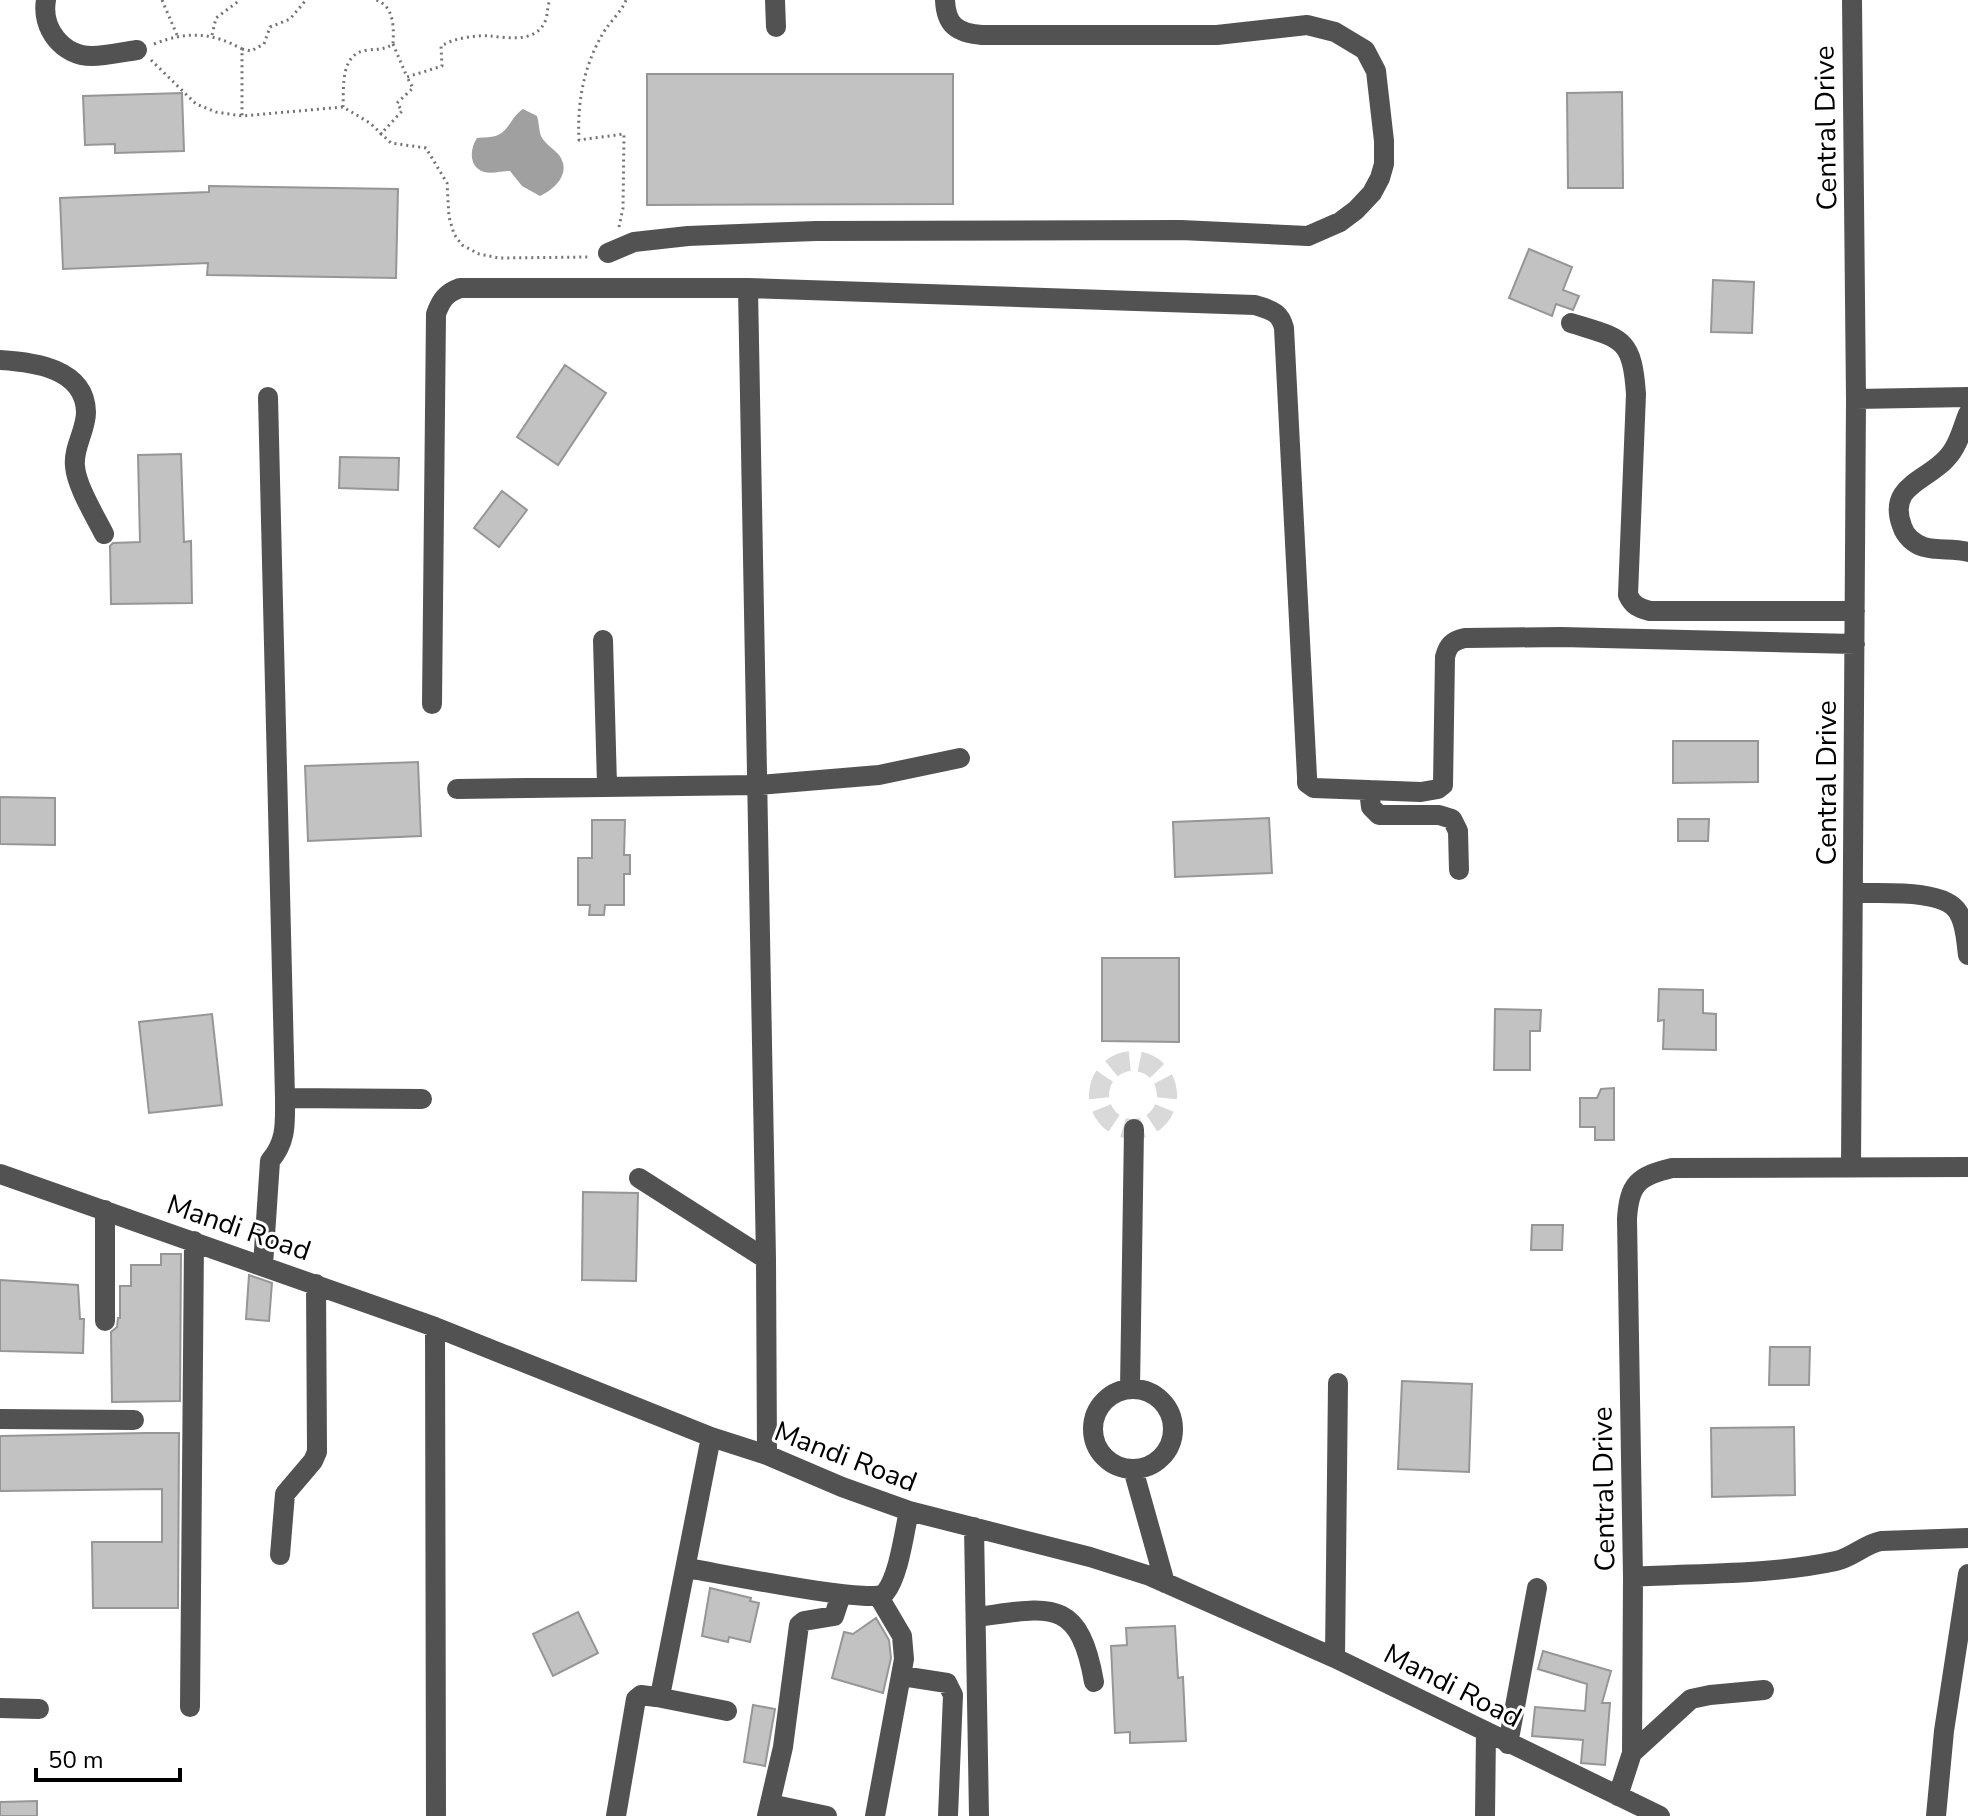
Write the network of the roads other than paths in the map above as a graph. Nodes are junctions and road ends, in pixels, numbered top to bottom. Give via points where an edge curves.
1 (46, 0) edge
2 (775, 0) edge
3 (945, 0) edge
4 (1852, 0) edge
5 (776, 27) dead end
6 (137, 50) road end
7 (608, 253) road end
8 (748, 288) junction
9 (1571, 323) dead end
10 (0, 360) edge
11 (268, 397) dead end
12 (1968, 397) edge
13 (1856, 399) junction
14 (1968, 414) edge
15 (104, 534) dead end
16 (1968, 552) edge
17 (1855, 611) junction
18 (603, 640) dead end
19 (1855, 644) junction
20 (432, 704) dead end
21 (960, 758) dead end
22 (607, 785) junction
23 (758, 785) junction
24 (457, 789) dead end
25 (1369, 790) junction
26 (1459, 870) dead end
27 (1854, 893) junction
28 (1968, 955) edge
29 (285, 1098) junction
30 (422, 1099) dead end
31 (1134, 1129) dead end
32 (1851, 1167) junction
33 (1968, 1167) edge
34 (0, 1174) edge
35 (639, 1178) dead end
36 (105, 1210) junction
37 (194, 1241) junction
38 (766, 1259) junction
39 (263, 1265) junction
40 (316, 1284) junction
41 (105, 1321) dead end
42 (435, 1327) junction
43 (1338, 1383) dead end
44 (1130, 1389) junction
45 (0, 1419) edge
46 (134, 1420) dead end
47 (711, 1437) junction
48 (767, 1455) junction
49 (1133, 1469) junction
50 (909, 1511) junction
51 (974, 1527) junction
52 (1968, 1538) edge
53 (280, 1555) dead end
54 (687, 1568) junction
55 (1968, 1574) edge
56 (1633, 1577) junction
57 (1165, 1583) junction
58 (1537, 1588) dead end
59 (841, 1595) junction
60 (879, 1597) junction
61 (976, 1617) junction
62 (1335, 1658) junction
63 (902, 1676) junction
64 (1094, 1682) dead end
65 (1764, 1690) dead end
66 (657, 1697) junction
67 (190, 1707) dead end
68 (0, 1708) edge
69 (39, 1709) dead end
70 (727, 1711) dead end
71 (1486, 1732) junction
72 (1508, 1744) junction
73 (1632, 1753) junction
74 (1618, 1796) junction
75 (768, 1810) edge
76 (436, 1816) edge
77 (616, 1816) edge
78 (827, 1816) edge
79 (875, 1816) edge
80 (948, 1816) edge
81 (979, 1816) edge
82 (1485, 1816) edge
83 (1660, 1816) edge
84 (1936, 1816) edge

1 - 6 street via 50,33 74,52 90,56
2 - 5 street
3 - 7 street via 953,27 982,35 1217,35 1307,25 1335,32 1365,50 1376,71 1384,141 1380,178 1356,210 1308,236 1181,230 816,231 688,236 634,242
4 - 13 street, Central Drive
8 - 20 street via 460,288 441,300 436,314
8 - 23 street
8 - 25 street via 1255,305 1275,311 1284,328 1307,783 1314,788
9 - 17 street via 1614,337 1628,348 1634,367 1631,603 1650,611
10 - 15 street via 52,368 80,390 86,410 75,471
11 - 29 street
12 - 13 street
13 - 17 street, Central Drive
14 - 16 street via 1946,460 1907,488 1898,513 1913,542
17 - 19 street, Central Drive
18 - 22 street
19 - 25 street via 1561,637 1454,641 1445,657 1443,785 1430,791
19 - 27 street, Central Drive
21 - 23 street via 879,775
22 - 23 street
22 - 24 street
23 - 38 street
25 - 26 street via 1371,807 1379,815 1452,819 1458,831
27 - 28 street via 1918,895 1951,903 1964,928
27 - 32 street, Central Drive
29 - 30 street
29 - 39 street via 285,1137 270,1161
31 - 44 street
32 - 33 street
32 - 56 street, Central Drive via 1672,1168 1638,1181 1627,1219
34 - 36 street, Mandi Road
35 - 38 street
36 - 37 street, Mandi Road
36 - 41 street
37 - 39 street, Mandi Road
37 - 67 street
38 - 48 street
39 - 40 street, Mandi Road
40 - 42 street, Mandi Road
40 - 53 street via 317,1452 285,1494
42 - 47 street, Mandi Road
42 - 76 street
43 - 62 street
44 - 49 street via 1108,1398 1093,1430 1110,1462
44 - 49 street via 1155,1395 1165,1404 1173,1428 1172,1441 1157,1461
45 - 46 street
47 - 48 street, Mandi Road
47 - 54 street
48 - 50 street, Mandi Road
49 - 57 street
50 - 51 street, Mandi Road
50 - 60 street via 894,1576
51 - 57 street, Mandi Road
51 - 61 street
52 - 56 street via 1881,1541 1842,1559 1781,1568
54 - 59 street
54 - 66 street
55 - 84 street
56 - 73 street, Central Drive
57 - 62 street, Mandi Road
58 - 72 street
59 - 60 street
59 - 75 street via 834,1616 799,1625 783,1747
60 - 63 street via 902,1636
61 - 64 street via 1038,1609 1057,1613 1085,1640
61 - 81 street
62 - 71 street, Mandi Road
63 - 79 street
63 - 80 street via 951,1687
65 - 73 street via 1691,1699
66 - 70 street
66 - 77 street via 636,1699
68 - 69 street
71 - 72 street, Mandi Road
71 - 82 street
72 - 74 street, Mandi Road
73 - 74 street, Central Drive
74 - 83 street, Mandi Road
75 - 78 street

